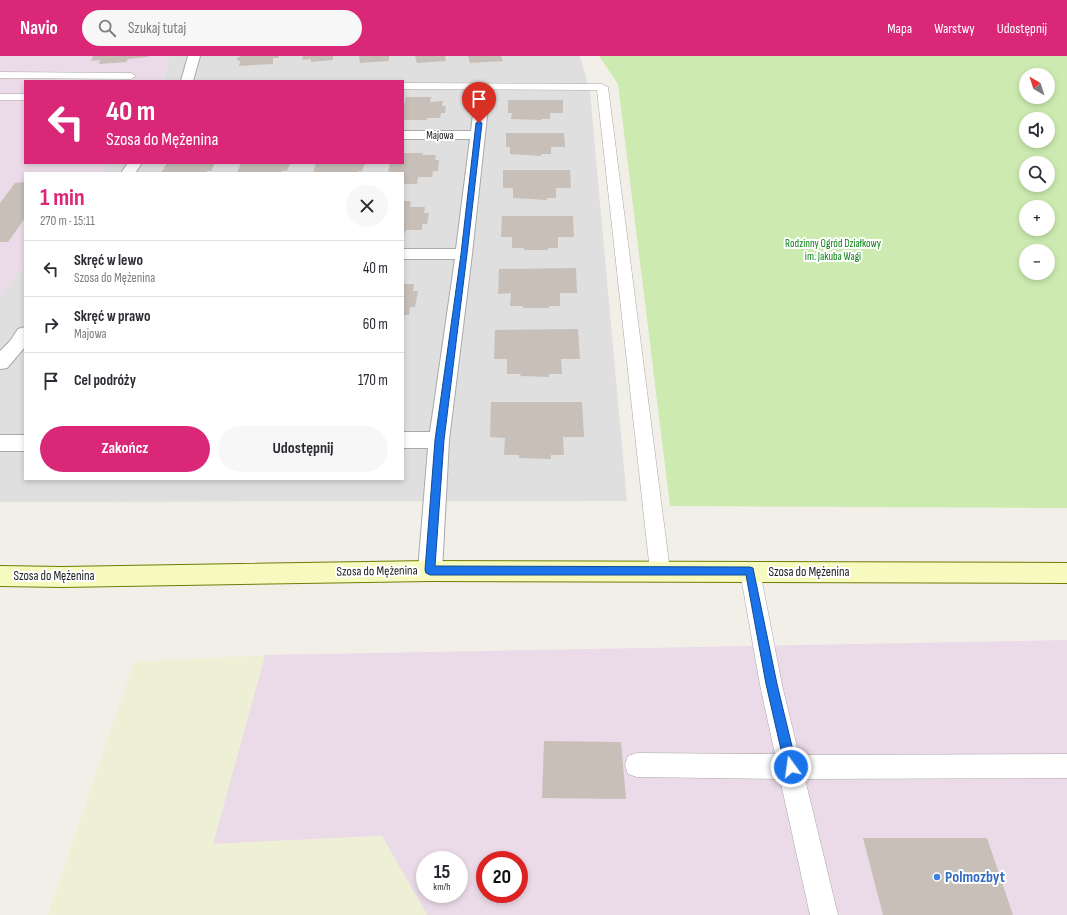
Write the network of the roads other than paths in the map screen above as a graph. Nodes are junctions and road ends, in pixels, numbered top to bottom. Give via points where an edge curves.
1 (194, 56) edge
2 (0, 75) edge
3 (131, 76) dead end
4 (187, 80) edge
5 (404, 86) edge
6 (0, 97) edge
7 (24, 97) edge
8 (482, 98) dead end
9 (404, 135) edge
10 (478, 135) junction
11 (404, 254) edge
12 (464, 254) junction
13 (24, 335) edge
14 (0, 363) edge
15 (404, 440) edge
16 (440, 440) junction
17 (0, 443) edge
18 (24, 443) edge
19 (430, 570) junction
20 (660, 571) junction
21 (750, 571) junction
22 (1067, 574) edge
23 (0, 576) edge
24 (637, 765) dead end
25 (1067, 766) edge
26 (791, 767) junction
27 (824, 915) edge

1 - 4 street
2 - 3 lane
5 - 20 lane via 602,87
6 - 7 lane
8 - 10 street
9 - 10 street, Majowa
10 - 12 street
11 - 12 street
12 - 16 street
13 - 14 street via 17,346
15 - 16 street
16 - 19 street
17 - 18 street
19 - 20 main road, Szosa do Mężenina
19 - 23 main road, Szosa do Mężenina
20 - 21 main road, Szosa do Mężenina
21 - 22 main road, Szosa do Mężenina
21 - 26 lane via 771,684
24 - 26 lane
25 - 26 lane
26 - 27 lane

